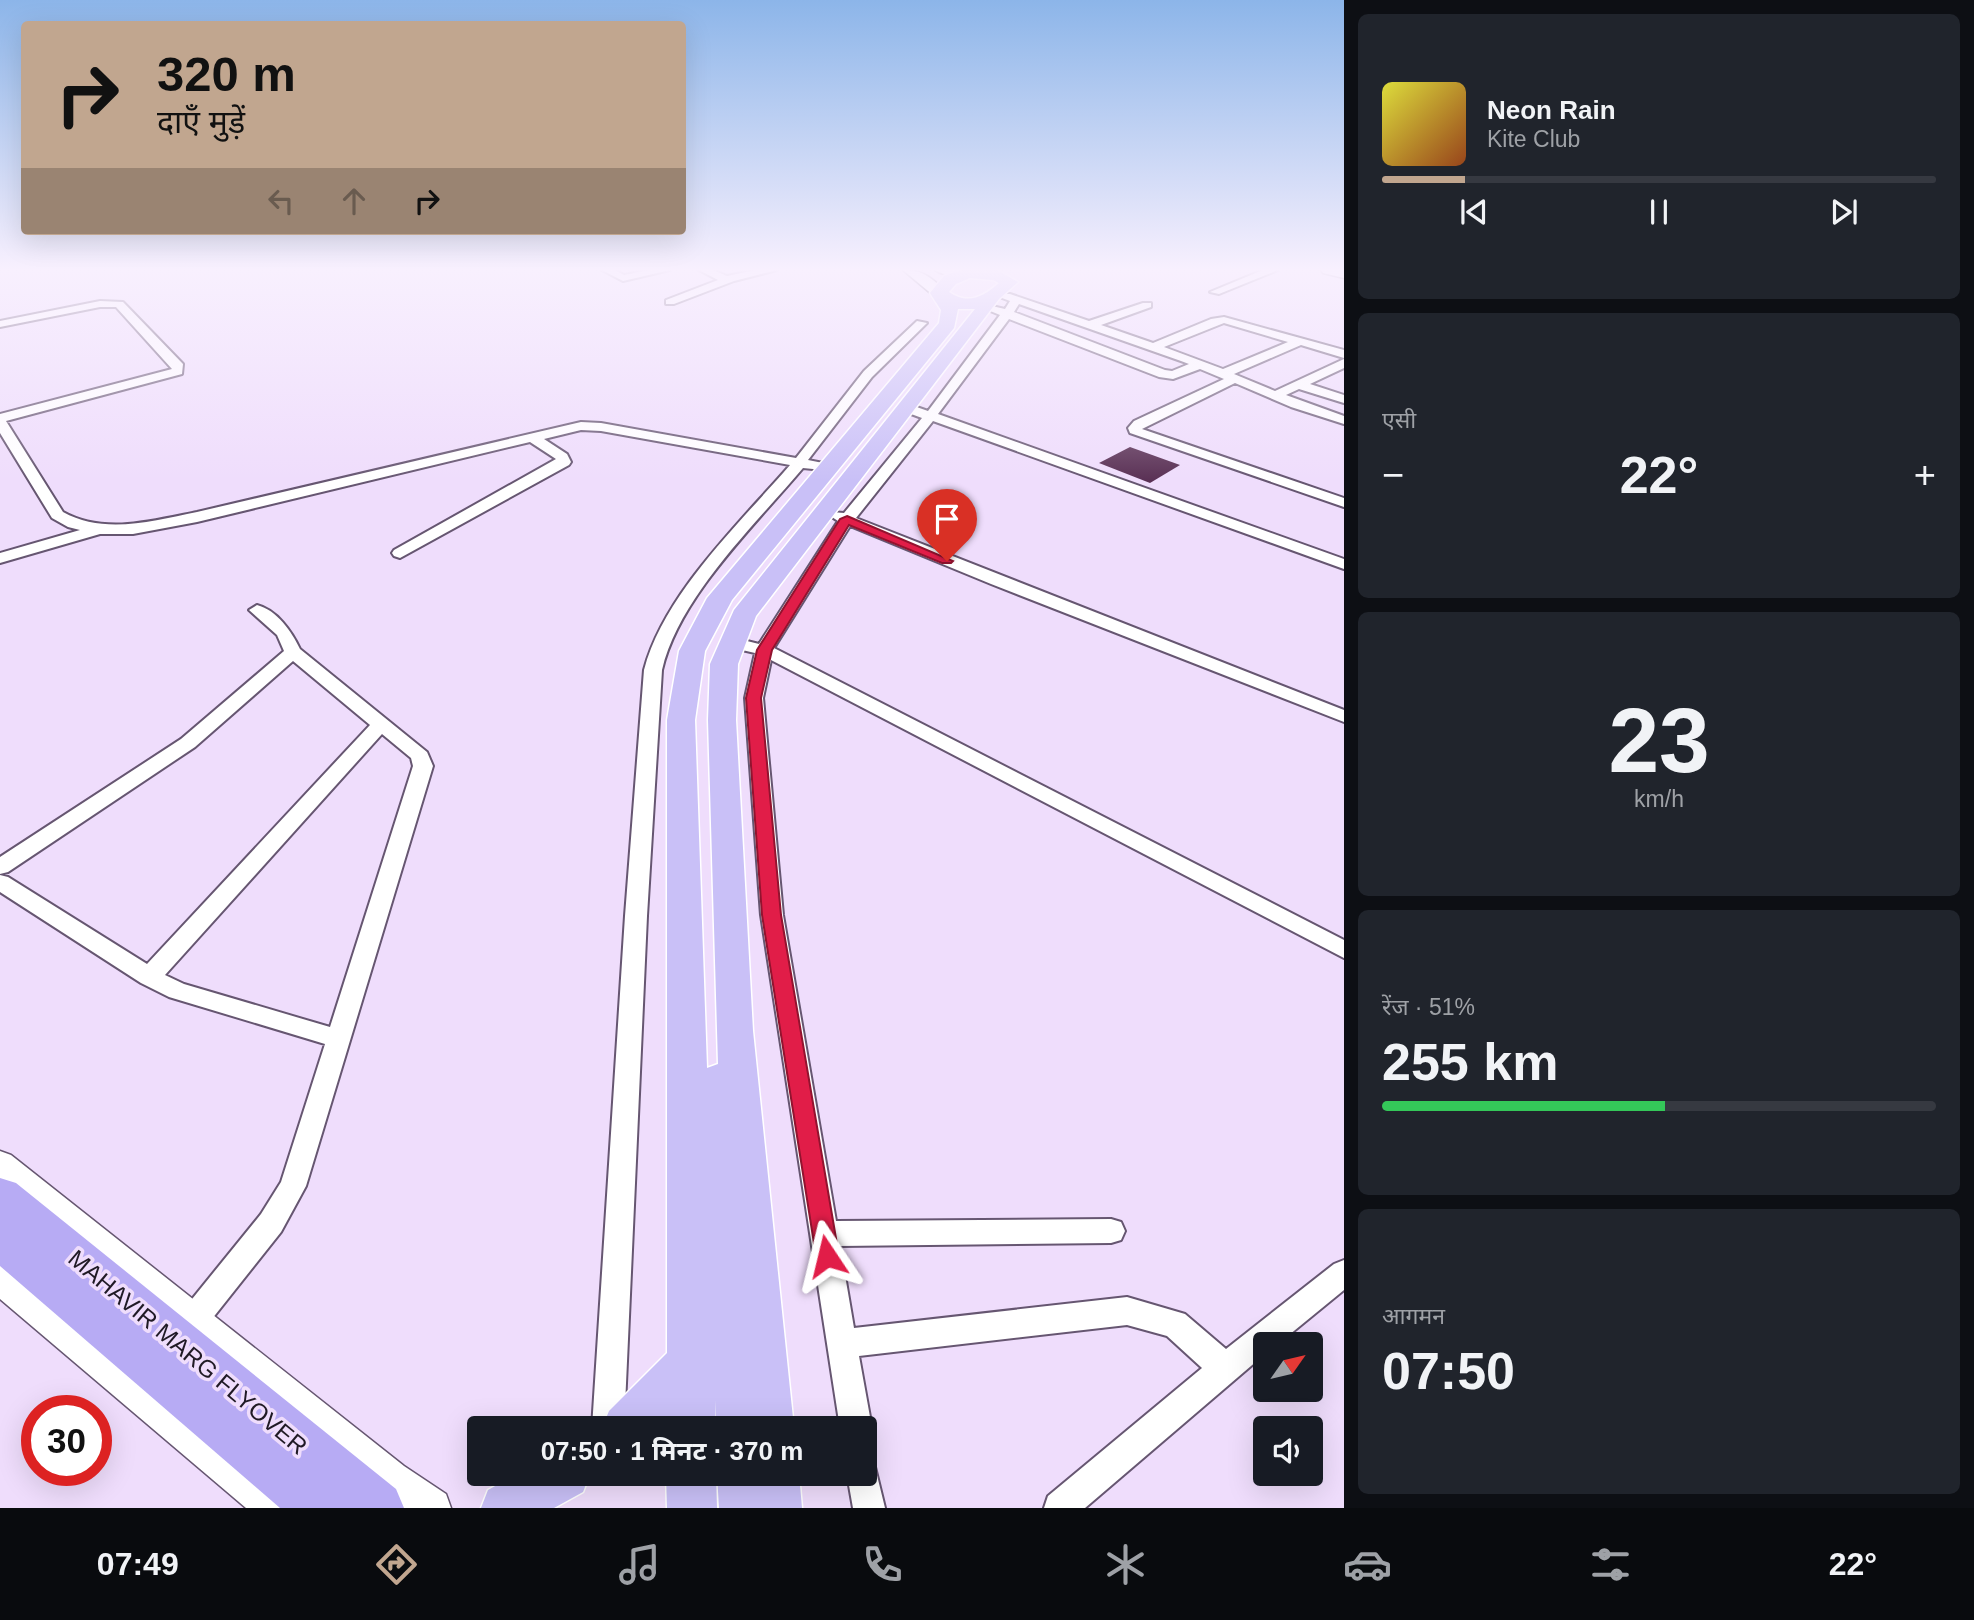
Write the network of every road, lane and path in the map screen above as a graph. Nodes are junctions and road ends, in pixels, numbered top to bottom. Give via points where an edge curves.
1 (154, 340) edge
2 (903, 340) edge
3 (933, 340) edge
4 (963, 340) edge
5 (1098, 340) edge
6 (1134, 340) edge
7 (1170, 340) edge
8 (1301, 341) joint
9 (1154, 347) junction
10 (1344, 354) edge
11 (1344, 363) edge
12 (1202, 364) junction
13 (1230, 375) junction
14 (1300, 385) junction
15 (1276, 396) junction
16 (1344, 399) edge
17 (919, 412) junction
18 (1344, 419) edge
19 (0, 420) edge
20 (530, 436) junction
21 (814, 466) junction
22 (1344, 503) edge
23 (836, 515) junction
24 (100, 529) junction
25 (400, 553) dead end
26 (0, 558) edge
27 (1344, 564) edge
28 (257, 610) dead end
29 (764, 650) junction
30 (293, 652) junction
31 (722, 662) junction
32 (1344, 716) edge
33 (380, 725) junction
34 (0, 867) edge
35 (0, 882) edge
36 (1344, 950) edge
37 (149, 977) junction
38 (337, 1038) junction
39 (0, 1164) edge
40 (0, 1197) edge
41 (1111, 1231) dead end
42 (824, 1234) junction
43 (0, 1238) edge
44 (1344, 1273) edge
45 (0, 1278) edge
46 (194, 1319) junction
47 (842, 1344) junction
48 (690, 1362) junction
49 (1225, 1368) junction
50 (609, 1416) edge
51 (638, 1416) edge
52 (691, 1416) edge
53 (739, 1416) edge
54 (768, 1416) edge
55 (854, 1416) edge
56 (544, 1486) edge
57 (691, 1486) edge
58 (743, 1486) edge
59 (775, 1486) edge
60 (865, 1486) edge
61 (276, 1508) edge
62 (321, 1508) edge
63 (377, 1508) edge
64 (432, 1508) edge
65 (506, 1508) edge
66 (692, 1508) edge
67 (744, 1508) edge
68 (777, 1508) edge
69 (869, 1508) edge
70 (1060, 1508) edge

1 - 19 street via 178,371
2 - 21 street via 868,374
3 - 21 main road
4 - 17 main road
5 - 12 street via 1163,374
6 - 9 street
7 - 9 street
8 - 10 street
8 - 13 street
9 - 12 street
11 - 14 street
12 - 13 street
13 - 15 street
13 - 22 street via 1139,424 1137,433
14 - 15 street
14 - 16 street
15 - 18 street
17 - 23 main road
17 - 27 street
19 - 24 street via 57,515 73,524
20 - 21 street via 601,427
20 - 24 street via 197,517 133,529
20 - 25 street via 564,462
21 - 48 main road via 706,623 692,651 681,720
21 - 50 street via 685,598 658,650 653,670
23 - 29 street
23 - 31 main road via 743,615
23 - 32 street
24 - 26 street
28 - 30 street via 284,633
29 - 31 street
29 - 36 street
29 - 42 street via 754,698 772,915
30 - 33 street
30 - 34 street via 188,743
31 - 53 main road via 704,761 713,1000
31 - 54 main road via 734,1031
33 - 37 street
33 - 38 street via 420,756 423,765
35 - 37 street
37 - 38 street via 177,991
38 - 46 street via 287,1197
39 - 46 street
40 - 63 highway, MAHAVIR MARG FLYOVER
41 - 42 street
42 - 47 street
43 - 62 highway, MAHAVIR MARG FLYOVER
44 - 49 street
45 - 61 street
46 - 64 street
47 - 49 street via 1127,1311 1175,1324
47 - 55 street
48 - 51 main road
48 - 52 main road
49 - 70 street
56 - 65 main road
57 - 66 main road
58 - 67 main road
59 - 68 main road
60 - 69 street

